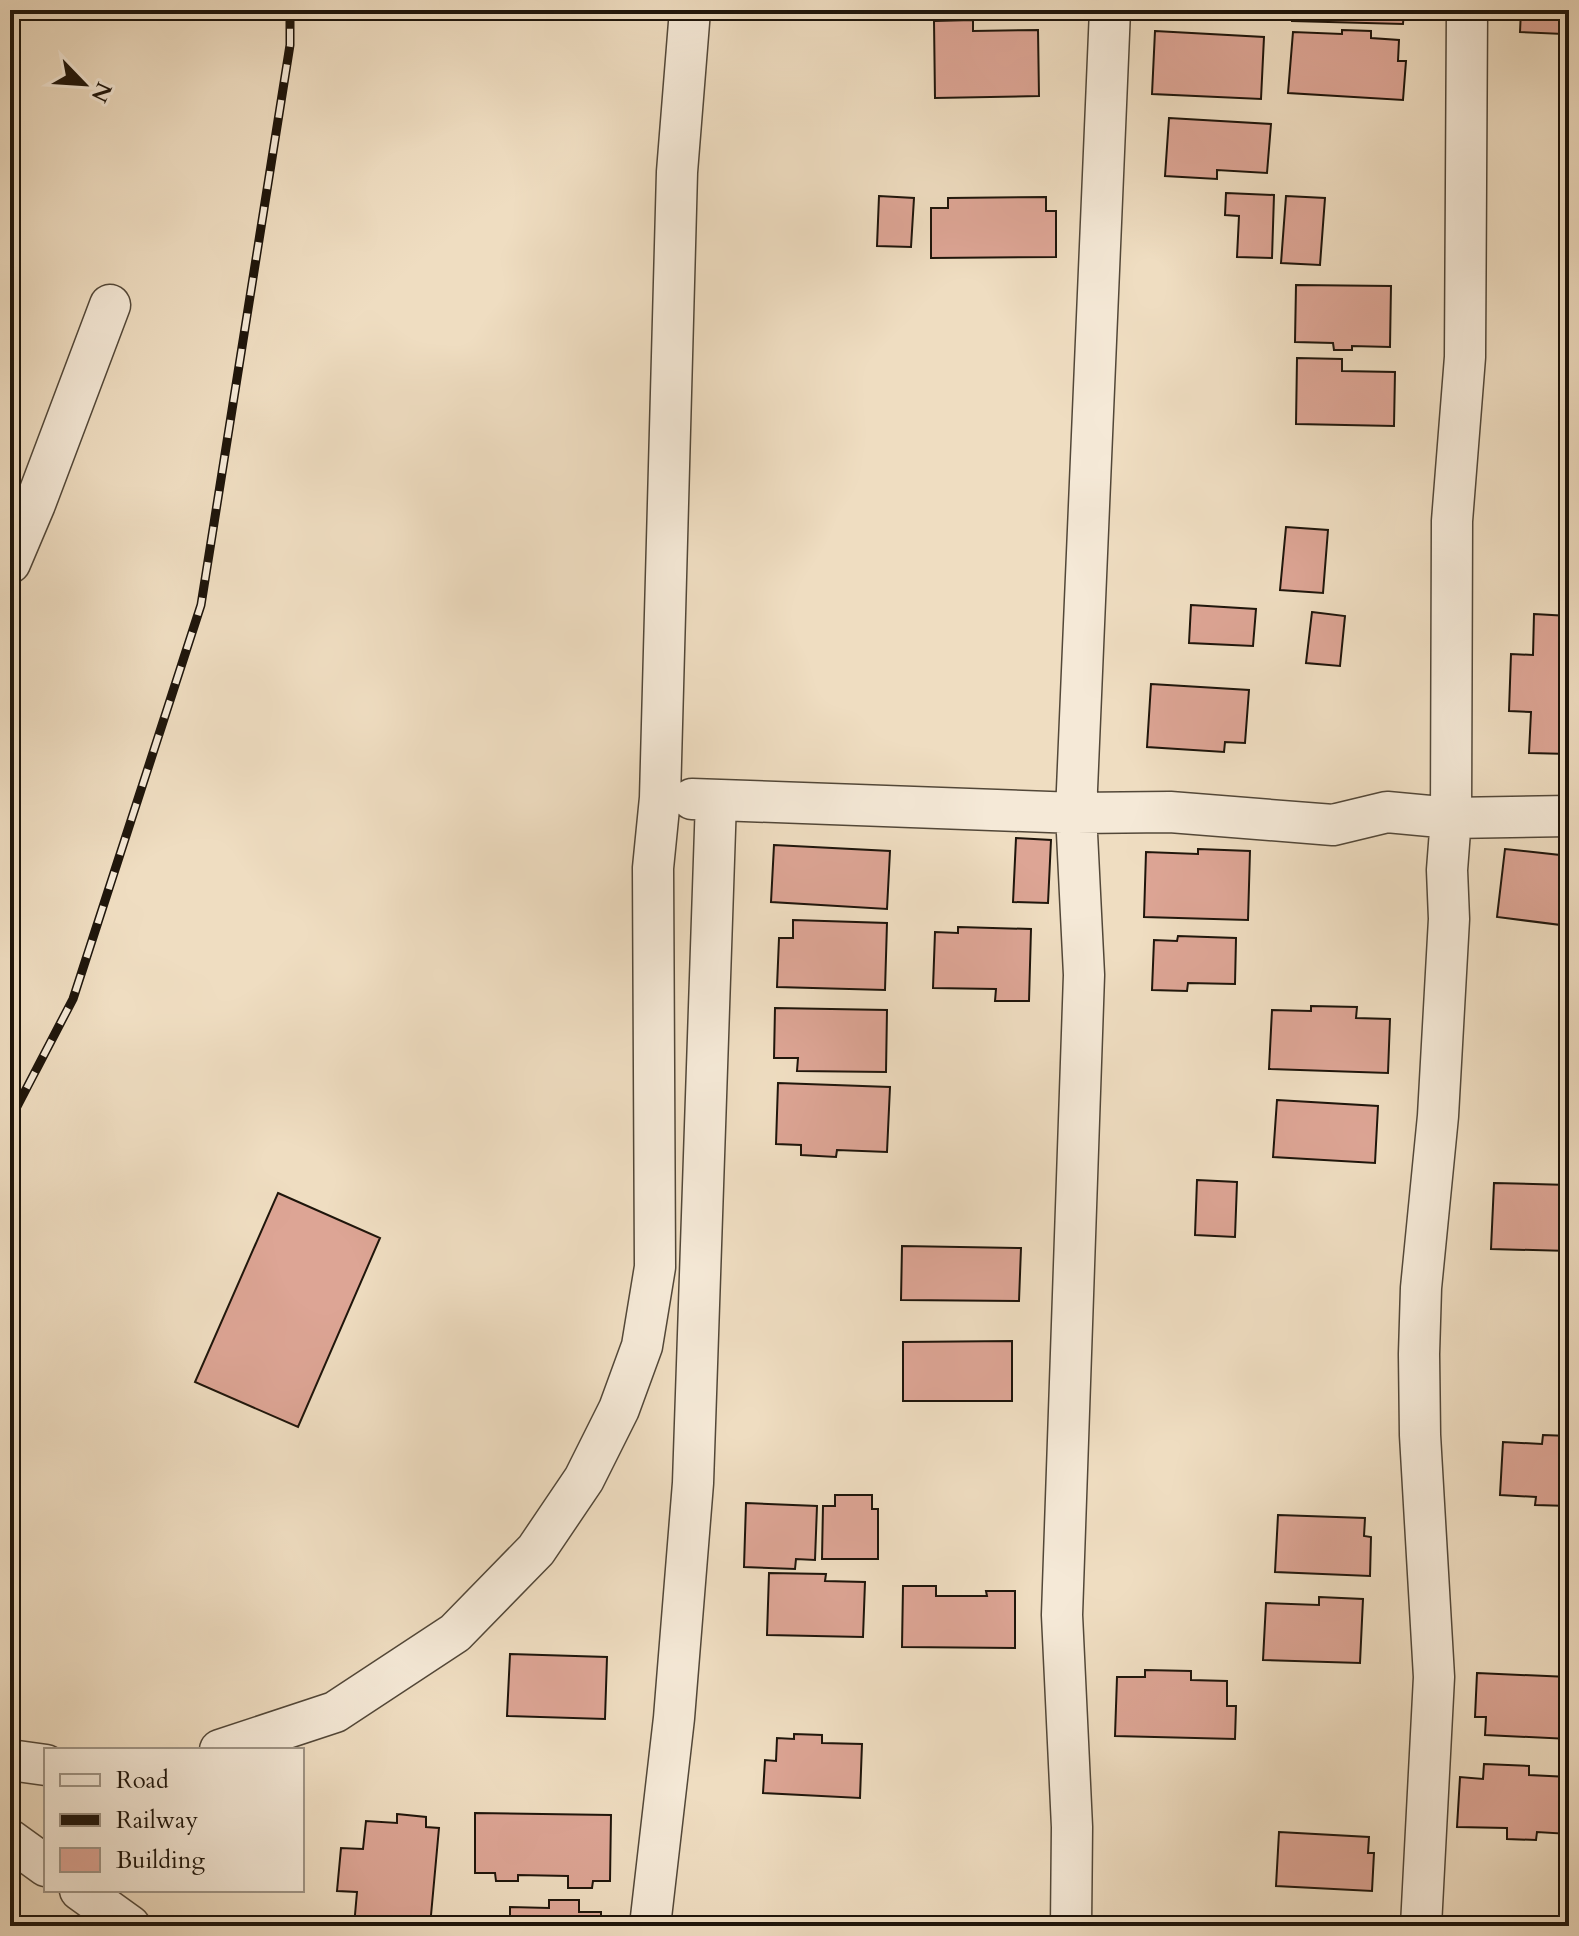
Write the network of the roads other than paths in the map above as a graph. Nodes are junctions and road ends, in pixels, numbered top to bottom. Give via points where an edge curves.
1 (690, 10) edge
2 (1110, 10) edge
3 (1467, 10) edge
4 (110, 305) dead end
5 (10, 563) edge
6 (660, 798) junction
7 (716, 800) junction
8 (1076, 813) junction
9 (1569, 816) edge
10 (1451, 818) junction
11 (226, 1748) edge
12 (10, 1760) edge
13 (44, 1765) edge
14 (10, 1840) edge
15 (44, 1865) edge
16 (83, 1892) edge
17 (130, 1926) edge
18 (650, 1926) edge
19 (1071, 1926) edge
20 (1421, 1926) edge

1 - 6 street via 677,172
2 - 8 street
3 - 10 street via 1465,357 1452,521
4 - 5 street
6 - 7 street
6 - 11 street via 653,868 655,1267 642,1346 619,1409 584,1479 536,1550 455,1633 335,1712
7 - 8 street
7 - 18 street via 693,1483
8 - 10 street via 1170,812 1333,825 1387,812
8 - 19 street via 1084,975 1062,1615
9 - 10 street
10 - 20 street via 1439,1101 1419,1354 1434,1677
12 - 13 street
14 - 15 street
16 - 17 street

